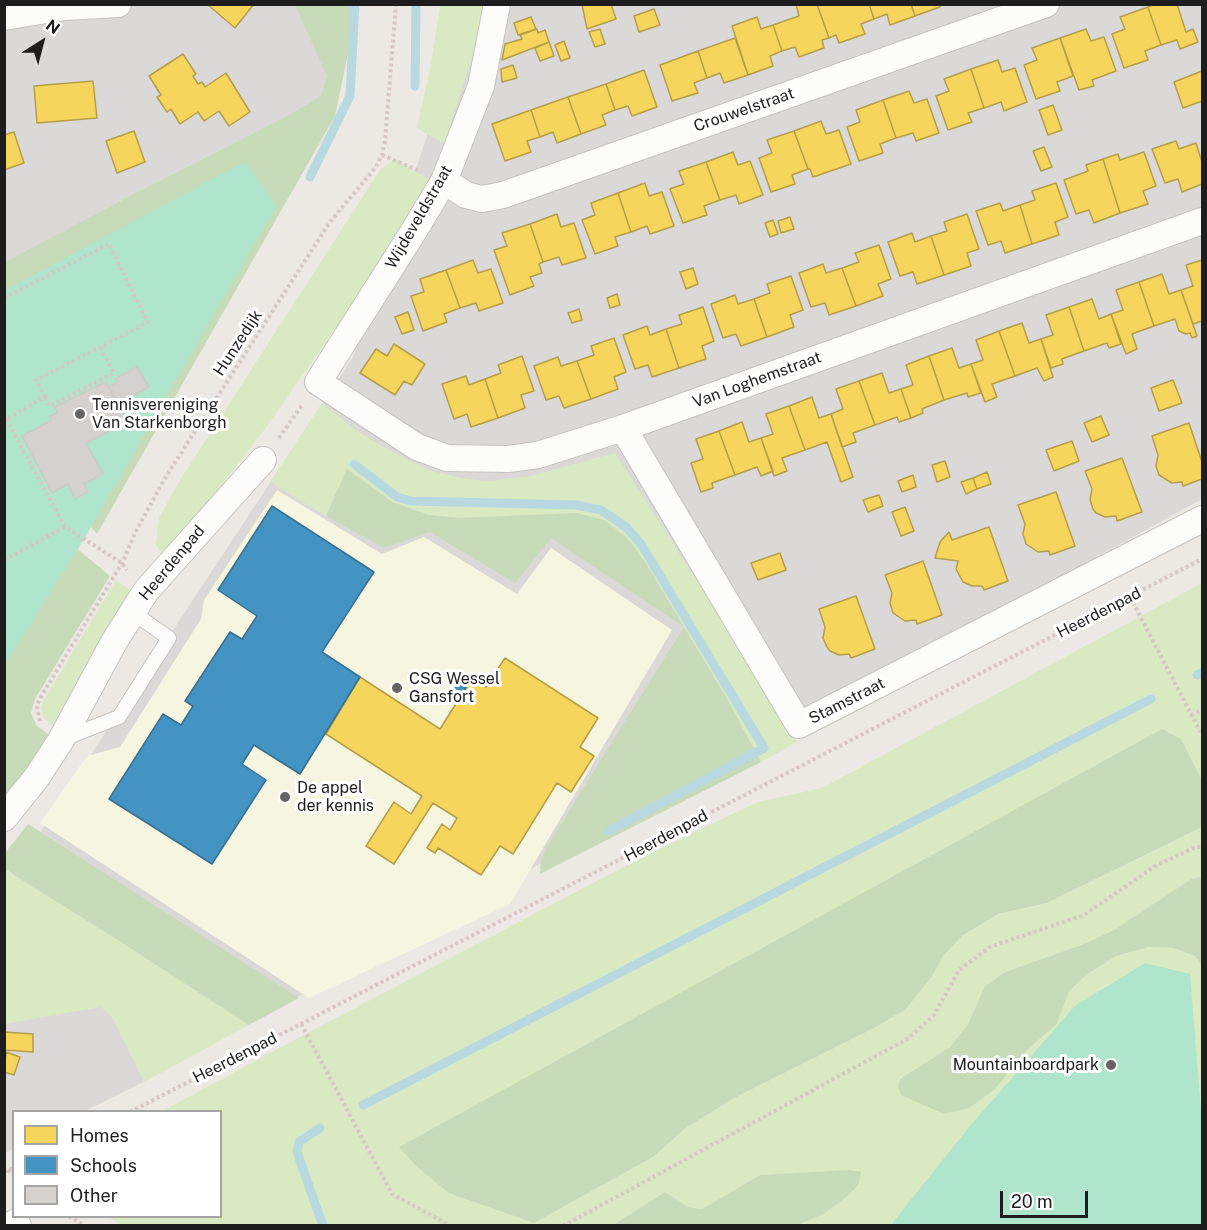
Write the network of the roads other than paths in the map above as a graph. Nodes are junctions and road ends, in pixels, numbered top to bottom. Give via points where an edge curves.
1 (118, 4) edge
2 (497, 4) edge
3 (1046, 4) edge
4 (4, 17) edge
5 (444, 181) junction
6 (1203, 221) edge
7 (318, 382) joint
8 (623, 428) junction
9 (262, 460) road end
10 (1203, 519) edge
11 (132, 612) junction
12 (61, 740) junction
13 (4, 818) edge

1 - 4 street via 65,7
2 - 5 street, Wijdeveldstraat via 481,86
3 - 5 street, Crouwelstraat via 493,198 466,195
5 - 7 street, Wijdeveldstraat
6 - 8 street, Van Loghemstraat
7 - 8 street, Van Loghemstraat via 417,447 447,458 508,459 538,455
8 - 10 street, Stamstraat via 799,725
9 - 11 street, Heerdenpad via 146,591
11 - 12 street, Heerdenpad
11 - 12 lane via 169,638 119,717
12 - 13 street, Heerdenpad

